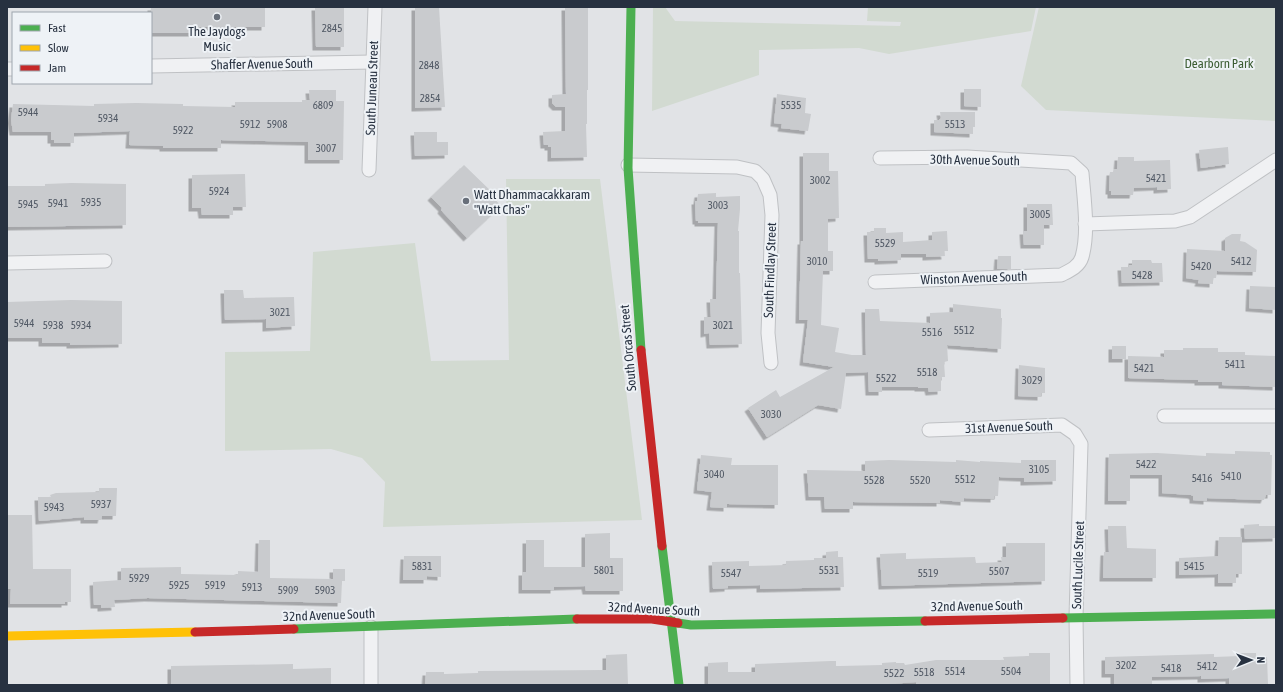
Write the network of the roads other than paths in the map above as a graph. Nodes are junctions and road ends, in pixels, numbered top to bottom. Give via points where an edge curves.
1 (375, 7) edge
2 (631, 7) edge
3 (372, 62) junction
4 (152, 66) edge
5 (880, 158) dead end
6 (1276, 160) edge
7 (628, 165) junction
8 (369, 170) dead end
9 (1085, 224) junction
10 (105, 260) dead end
11 (7, 263) edge
12 (875, 282) dead end
13 (771, 363) dead end
14 (1164, 416) dead end
15 (1276, 416) edge
16 (929, 430) dead end
17 (1081, 444) joint
18 (1276, 614) edge
19 (1076, 617) junction
20 (672, 623) junction
21 (371, 627) junction
22 (7, 636) edge
23 (371, 685) edge
24 (679, 685) edge
25 (1077, 685) edge

1 - 3 street, South Juneau Street
2 - 7 street, South Orcas Street
3 - 4 street, Shaffer Avenue South
3 - 8 street, South Juneau Street
5 - 9 street, 30th Avenue South via 968,157 1071,163 1082,173
6 - 9 street via 1190,217
7 - 13 street, South Findlay Street via 737,167 755,171 763,179 770,195 772,215 768,333
7 - 20 street, South Orcas Street via 635,284 658,526
9 - 12 street, Winston Avenue South via 1082,258 1073,270 1061,275
10 - 11 street
14 - 15 street
16 - 17 street, 31st Avenue South via 1062,425 1075,434
17 - 19 street, South Lucile Street
18 - 19 street, 32nd Avenue South
19 - 20 street, 32nd Avenue South
19 - 25 street, South Lucile Street
20 - 21 street, 32nd Avenue South via 652,619 581,619
20 - 24 street, South Orcas Street
21 - 22 street, 32nd Avenue South
21 - 23 street

